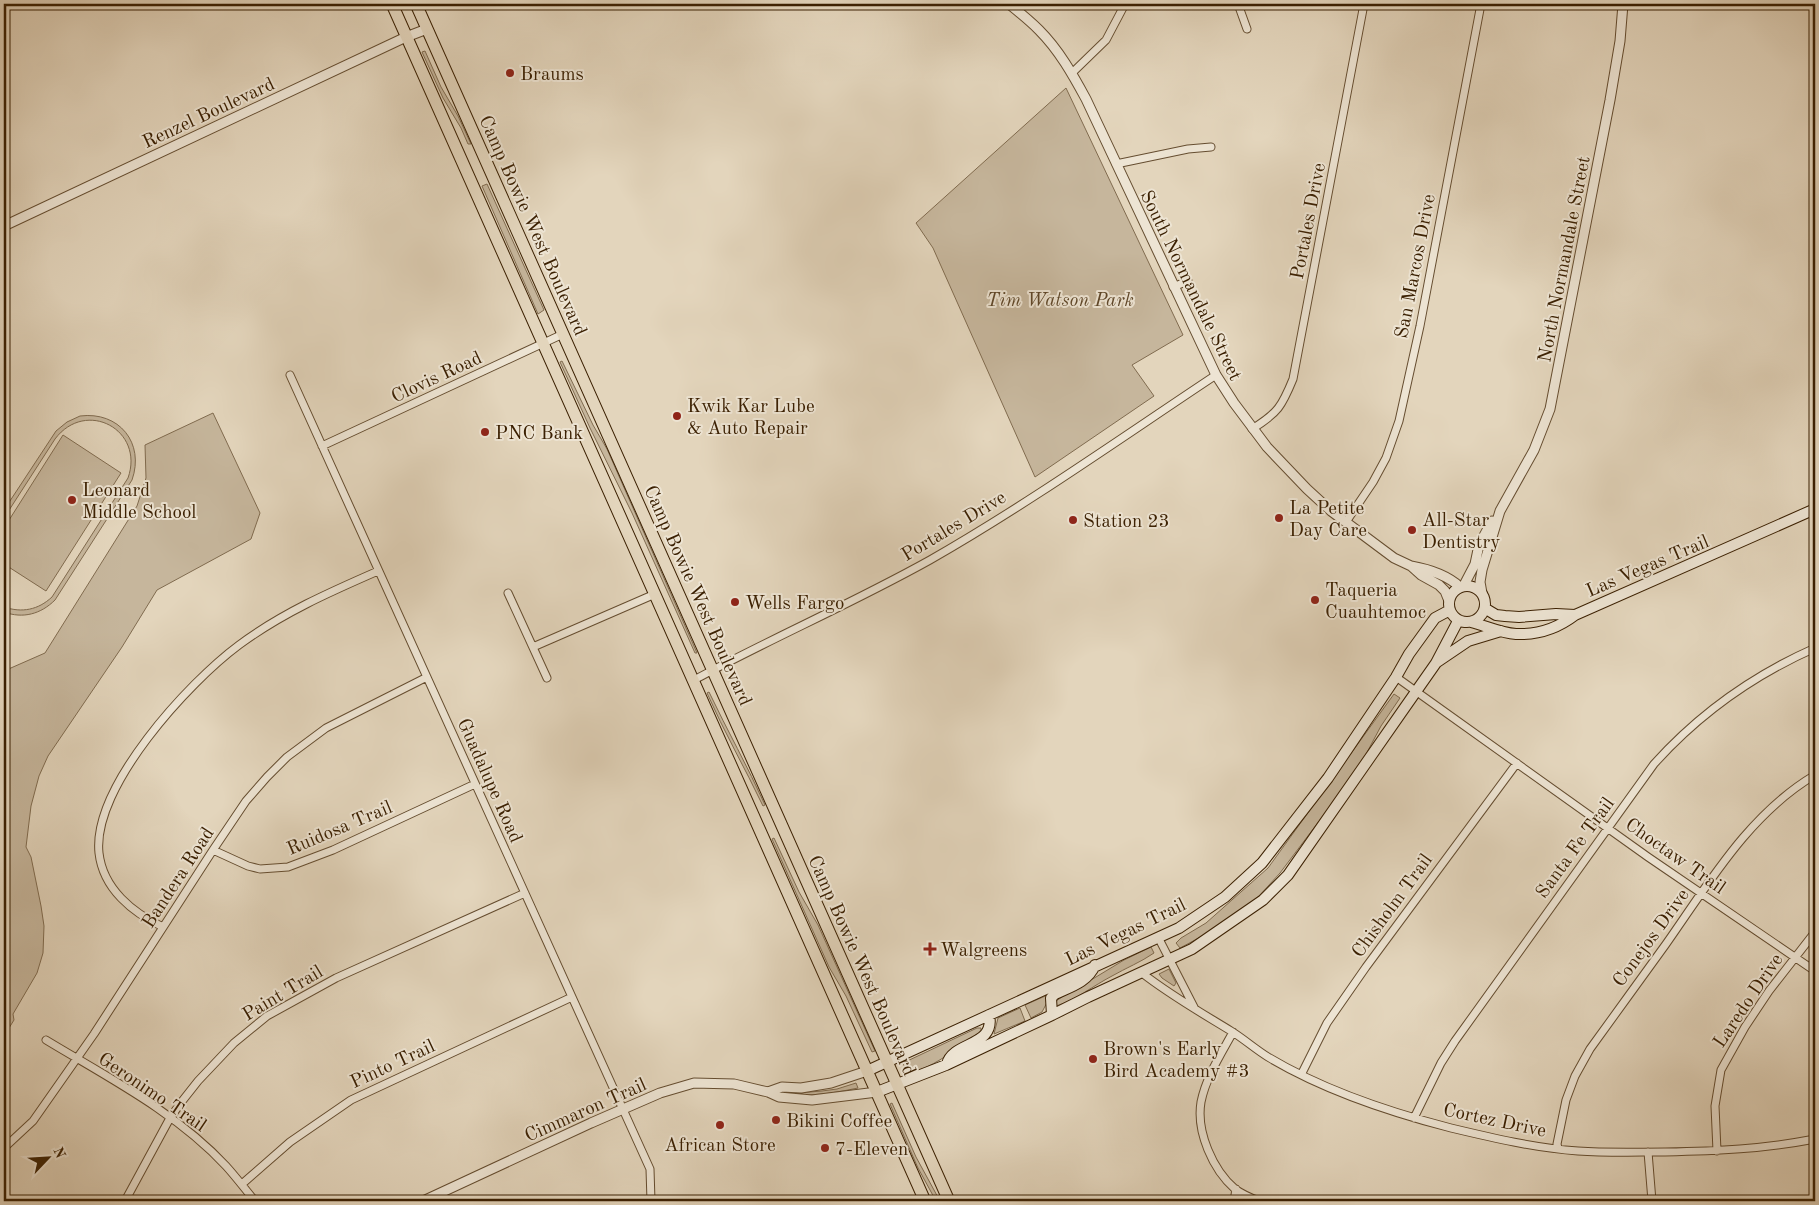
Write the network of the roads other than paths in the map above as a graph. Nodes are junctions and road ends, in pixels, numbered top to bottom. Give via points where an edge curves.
1 (392, 4) edge
2 (416, 4) edge
3 (1009, 4) edge
4 (1125, 4) edge
5 (1238, 4) edge
6 (1364, 4) edge
7 (1481, 4) edge
8 (1623, 4) edge
9 (427, 28) junction
10 (1247, 29) dead end
11 (406, 37) junction
12 (1072, 73) junction
13 (1211, 147) dead end
14 (483, 153) junction
15 (462, 162) junction
16 (1116, 164) junction
17 (4, 226) edge
18 (1188, 281) dead end
19 (1173, 287) junction
20 (564, 334) junction
21 (543, 344) junction
22 (290, 375) dead end
23 (1216, 376) junction
24 (1252, 428) junction
25 (322, 446) junction
26 (1815, 509) edge
27 (1500, 511) junction
28 (1346, 522) junction
29 (1411, 566) junction
30 (378, 571) junction
31 (1462, 586) junction
32 (508, 593) dead end
33 (655, 594) junction
34 (1482, 594) junction
35 (1450, 605) junction
36 (1486, 609) junction
37 (1574, 615) junction
38 (1468, 622) junction
39 (1501, 631) junction
40 (533, 647) junction
41 (1815, 648) edge
42 (1436, 663) junction
43 (713, 670) junction
44 (427, 677) junction
45 (1396, 677) junction
46 (547, 678) dead end
47 (694, 680) junction
48 (1416, 691) junction
49 (1517, 763) junction
50 (1815, 775) edge
51 (476, 784) junction
52 (779, 820) junction
53 (1608, 827) junction
54 (760, 829) junction
55 (213, 850) junction
56 (1701, 893) junction
57 (525, 894) junction
58 (163, 927) junction
59 (1815, 932) edge
60 (1158, 937) junction
61 (1795, 958) junction
62 (1169, 960) junction
63 (1095, 966) junction
64 (1815, 971) edge
65 (1142, 973) junction
66 (572, 997) junction
67 (1195, 1009) junction
68 (989, 1015) junction
69 (1052, 1015) junction
70 (1233, 1032) junction
71 (46, 1040) dead end
72 (77, 1059) junction
73 (887, 1062) junction
74 (946, 1065) junction
75 (868, 1071) junction
76 (1302, 1074) junction
77 (898, 1085) junction
78 (768, 1092) junction
79 (877, 1092) junction
80 (623, 1109) junction
81 (170, 1118) junction
82 (1414, 1118) junction
83 (1815, 1138) edge
84 (4, 1148) edge
85 (1558, 1148) junction
86 (1716, 1151) junction
87 (1648, 1152) junction
88 (242, 1184) junction
89 (1236, 1189) junction
90 (125, 1201) edge
91 (254, 1201) edge
92 (422, 1201) edge
93 (651, 1201) edge
94 (925, 1201) edge
95 (949, 1201) edge
96 (1234, 1201) edge
97 (1259, 1201) edge
98 (1652, 1201) edge

1 - 11 main road, Camp Bowie West Boulevard
2 - 9 main road, Camp Bowie West Boulevard
3 - 12 street, South Normandale Street via 1039,30
4 - 12 street via 1106,40
5 - 10 street
6 - 24 street, Portales Drive via 1294,379 1283,404
7 - 28 street, San Marcos Drive via 1399,421 1386,458
8 - 27 street, North Normandale Street via 1610,100 1550,409 1534,450
9 - 11 street, Renzel Boulevard
9 - 14 main road, Camp Bowie West Boulevard
11 - 15 main road, Camp Bowie West Boulevard
11 - 17 street, Renzel Boulevard
12 - 16 street, South Normandale Street
13 - 16 street via 1188,148
14 - 15 main road
14 - 20 main road, Camp Bowie West Boulevard
15 - 21 main road, Camp Bowie West Boulevard
16 - 19 street, South Normandale Street
18 - 19 street
19 - 23 street, South Normandale Street
20 - 21 street, Clovis Road
20 - 43 main road, Camp Bowie West Boulevard
21 - 25 street, Clovis Road
21 - 33 main road, Camp Bowie West Boulevard
22 - 25 street, Guadalupe Road
23 - 24 street, South Normandale Street
23 - 43 street, Portales Drive via 930,560
24 - 28 street, South Normandale Street via 1306,490
25 - 30 street, Guadalupe Road
26 - 37 main road, Las Vegas Trail
27 - 31 street, North Normandale Street via 1487,529 1475,564
27 - 34 street, North Normandale Street via 1482,570
28 - 29 street, South Normandale Street via 1394,558
29 - 31 street, South Normandale Street
29 - 35 street, South Normandale Street via 1439,585
30 - 44 street, Guadalupe Road
30 - 58 street via 314,599 238,646 202,678 158,725 120,780 100,834 102,867 116,892 134,911
31 - 34 main road via 1471,585
31 - 35 main road via 1454,590
32 - 40 street
33 - 40 street
33 - 47 main road, Camp Bowie West Boulevard
34 - 36 main road
35 - 38 main road via 1458,619
35 - 45 main road, Las Vegas Trail via 1435,618
36 - 37 main road, Las Vegas Trail via 1496,615 1519,617
36 - 38 main road via 1482,616
37 - 39 main road via 1561,625 1548,629 1516,634
38 - 39 main road
38 - 42 main road via 1458,621
39 - 42 main road via 1468,641
40 - 46 street
41 - 53 street, Santa Fe Trail via 1747,684 1691,725 1654,764
42 - 48 main road
43 - 47 street, Portales Drive
43 - 52 main road, Camp Bowie West Boulevard
44 - 51 street, Guadalupe Road
44 - 55 street, Bandera Road via 326,728 287,757 246,801
45 - 48 street, Choctaw Trail
45 - 60 main road, Las Vegas Trail via 1328,778 1262,863 1225,897 1179,928
47 - 54 main road, Camp Bowie West Boulevard
48 - 49 street, Choctaw Trail
48 - 62 main road via 1288,875 1263,900 1217,934
49 - 53 street, Choctaw Trail
49 - 76 street, Chisholm Trail via 1327,1023
50 - 56 street, Conejos Drive via 1786,794 1756,822
51 - 55 street, Ruidosa Trail via 333,850 288,867 260,869
51 - 57 street, Guadalupe Road
52 - 54 main road
52 - 73 main road, Camp Bowie West Boulevard
53 - 56 street, Choctaw Trail
53 - 82 street, Santa Fe Trail via 1455,1041
54 - 75 main road, Camp Bowie West Boulevard
55 - 58 street, Bandera Road
56 - 61 street, Choctaw Trail
56 - 85 street, Conejos Drive via 1590,1049 1566,1100
57 - 66 street, Guadalupe Road
57 - 81 street, Paint Trail via 336,978 267,1016 234,1042
58 - 72 street, Bandera Road
59 - 61 street, Laredo Drive
60 - 62 street
60 - 63 main road, Las Vegas Trail
61 - 64 street, Choctaw Trail
61 - 86 street, Laredo Drive via 1745,1027 1721,1070 1715,1106
62 - 65 main road
62 - 67 street
63 - 68 main road, Las Vegas Trail
63 - 69 main road via 1091,975 1051,998
65 - 67 street, Cortez Drive
65 - 69 main road
66 - 80 street, Guadalupe Road
66 - 88 street, Pinto Trail via 351,1100 290,1142
67 - 70 street, Cortez Drive
68 - 73 main road, Las Vegas Trail
68 - 74 main road via 991,1022 986,1034 953,1054
69 - 74 main road
70 - 76 street, Cortez Drive via 1268,1057
70 - 89 street via 1210,1074 1201,1102 1201,1116 1203,1134 1216,1164
71 - 72 street, Geronimo Trail
72 - 81 street, Geronimo Trail
72 - 84 street, Bandera Road via 33,1121
73 - 75 main road, Las Vegas Trail
73 - 77 main road, Camp Bowie West Boulevard
74 - 77 main road
75 - 78 street, Cimmaron Trail via 831,1083 801,1088 782,1087
75 - 79 main road, Camp Bowie West Boulevard
76 - 82 street, Cortez Drive
77 - 79 main road
77 - 95 main road, Camp Bowie West Boulevard
78 - 79 street, Cimmaron Trail via 780,1097 812,1100
78 - 80 street, Cimmaron Trail via 734,1084 694,1084 660,1093
79 - 94 main road, Camp Bowie West Boulevard
80 - 92 street, Cimmaron Trail
80 - 93 street, Guadalupe Road via 650,1169
81 - 88 street, Geronimo Trail via 225,1165
81 - 90 street, Paint Trail
82 - 85 street, Cortez Drive via 1498,1140
83 - 86 street, Cortez Drive via 1776,1146
85 - 87 street, Cortez Drive
86 - 87 street, Cortez Drive
87 - 98 street
88 - 91 street, Geronimo Trail
89 - 96 street
89 - 97 street

